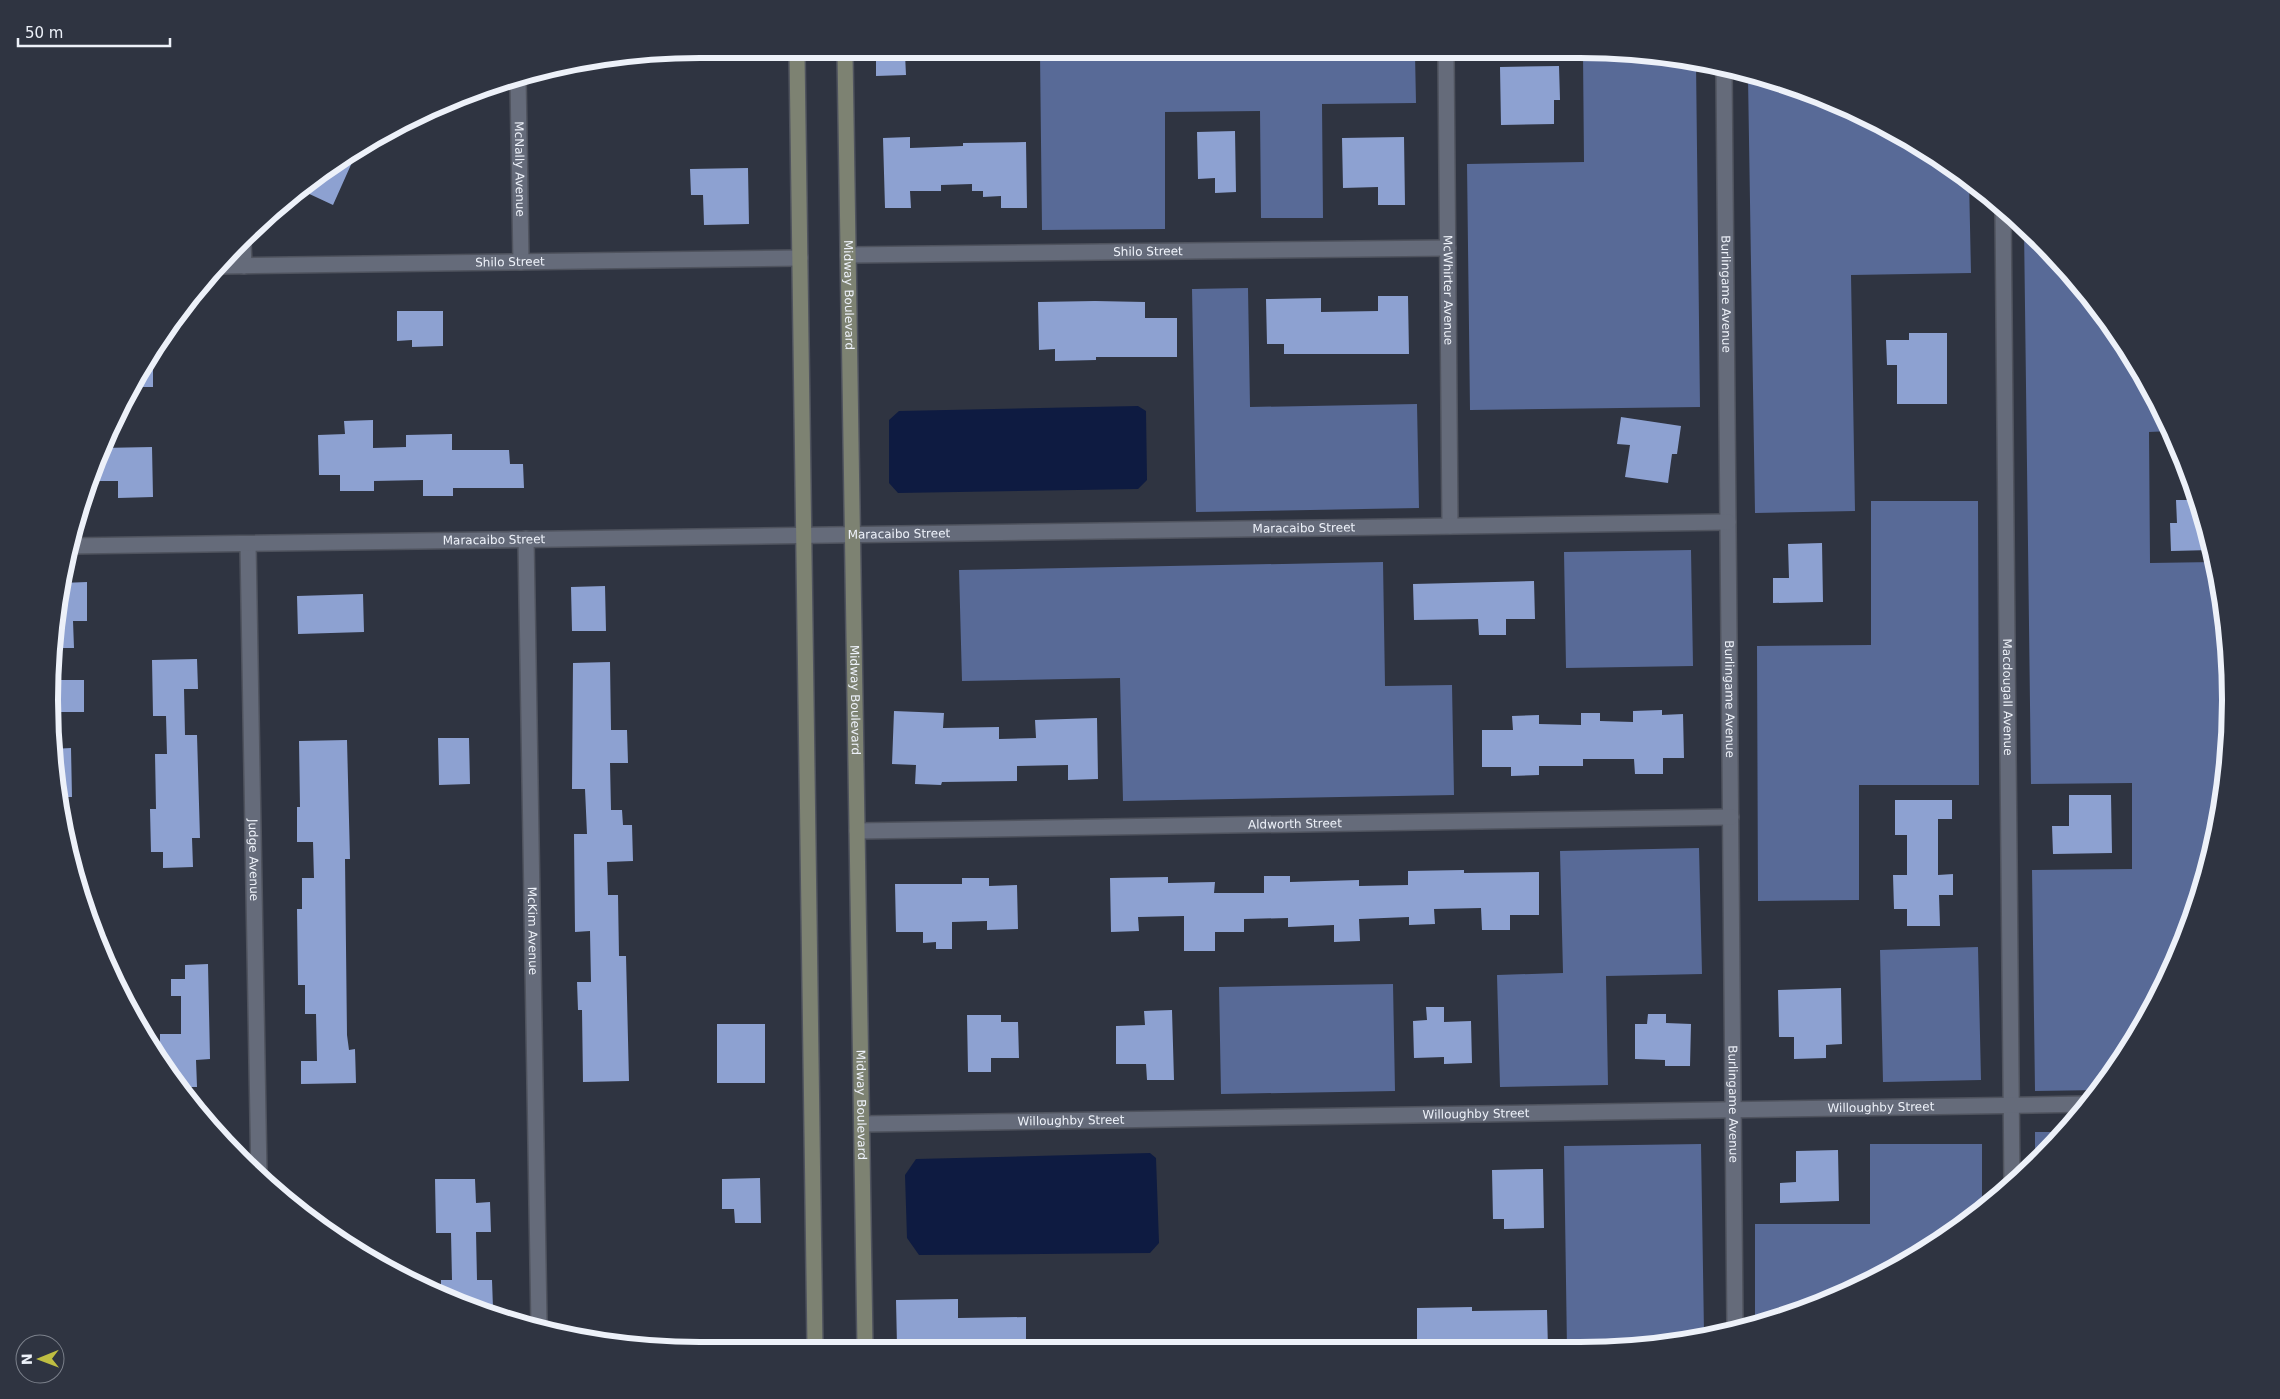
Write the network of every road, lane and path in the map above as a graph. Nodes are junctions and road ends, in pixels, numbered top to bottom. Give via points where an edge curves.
1 (797, 58) edge
2 (845, 58) edge
3 (1446, 58) edge
4 (1724, 74) edge
5 (518, 84) edge
6 (2003, 216) edge
7 (1448, 248) junction
8 (243, 249) edge
9 (848, 255) junction
10 (800, 258) junction
11 (522, 262) junction
12 (227, 266) edge
13 (244, 266) junction
14 (1728, 522) junction
15 (1450, 526) junction
16 (852, 534) junction
17 (805, 536) junction
18 (526, 539) junction
19 (248, 544) junction
20 (76, 546) edge
21 (1731, 817) junction
22 (857, 831) junction
23 (2078, 1104) edge
24 (2011, 1106) junction
25 (1734, 1110) junction
26 (862, 1124) junction
27 (259, 1165) edge
28 (2012, 1174) edge
29 (539, 1321) edge
30 (1736, 1322) edge
31 (814, 1342) edge
32 (866, 1342) edge

1 - 10 street
2 - 9 street, Midway Boulevard
3 - 7 street, McWhirter Avenue
4 - 14 street, Burlingame Avenue
5 - 11 street, McNally Avenue
6 - 24 street, Macdougall Avenue
7 - 9 street, Shilo Street
7 - 15 street, McWhirter Avenue
8 - 13 street
9 - 16 street, Midway Boulevard
10 - 11 street, Shilo Street
10 - 17 street
11 - 13 street, Shilo Street
12 - 13 street, Shilo Street
14 - 15 street, Maracaibo Street
14 - 21 street, Burlingame Avenue
15 - 16 street, Maracaibo Street
16 - 17 street, Maracaibo Street
16 - 22 street, Midway Boulevard
17 - 18 street, Maracaibo Street
17 - 31 street
18 - 19 street, Maracaibo Street
18 - 29 street, McKim Avenue
19 - 20 street, Maracaibo Street
19 - 27 street, Judge Avenue
21 - 22 street, Aldworth Street
21 - 25 street, Burlingame Avenue
22 - 26 street, Midway Boulevard
23 - 24 street, Willoughby Street
24 - 25 street, Willoughby Street
24 - 28 street, Macdougall Avenue
25 - 26 street, Willoughby Street
25 - 30 street, Burlingame Avenue
26 - 32 street, Midway Boulevard

